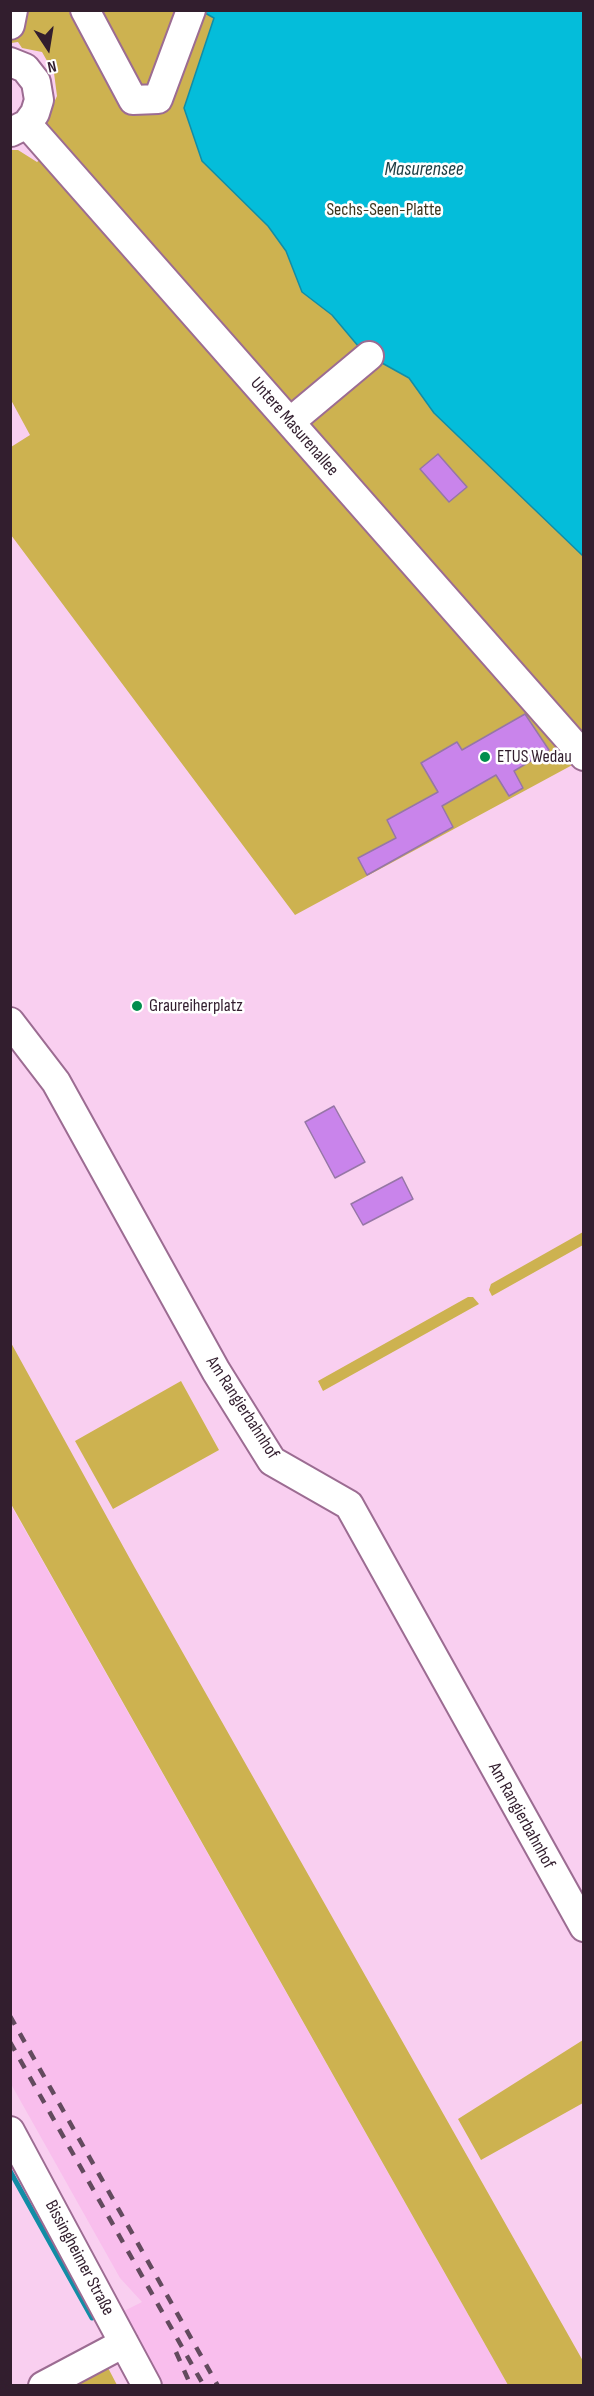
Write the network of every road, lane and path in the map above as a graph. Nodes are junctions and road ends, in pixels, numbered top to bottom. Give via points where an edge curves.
1 (13, 10) edge
2 (85, 10) edge
3 (191, 10) edge
4 (10, 25) edge
5 (10, 62) edge
6 (19, 128) edge
7 (369, 356) dead end
8 (290, 422) junction
9 (584, 756) edge
10 (10, 1022) edge
11 (584, 1927) edge
12 (10, 2131) edge
13 (124, 2343) junction
14 (43, 2385) edge
15 (147, 2385) edge

1 - 4 street
2 - 3 street via 133,100 158,99
5 - 6 street via 25,68 36,82 39,100 35,113
6 - 8 street, Untere Masurenallee
7 - 8 street
8 - 9 street, Untere Masurenallee
10 - 11 street, Am Rangierbahnhof via 56,1082 216,1371 272,1461 349,1505
12 - 13 street, Bissingheimer Straße
13 - 14 street
13 - 15 street, Bissingheimer Straße

